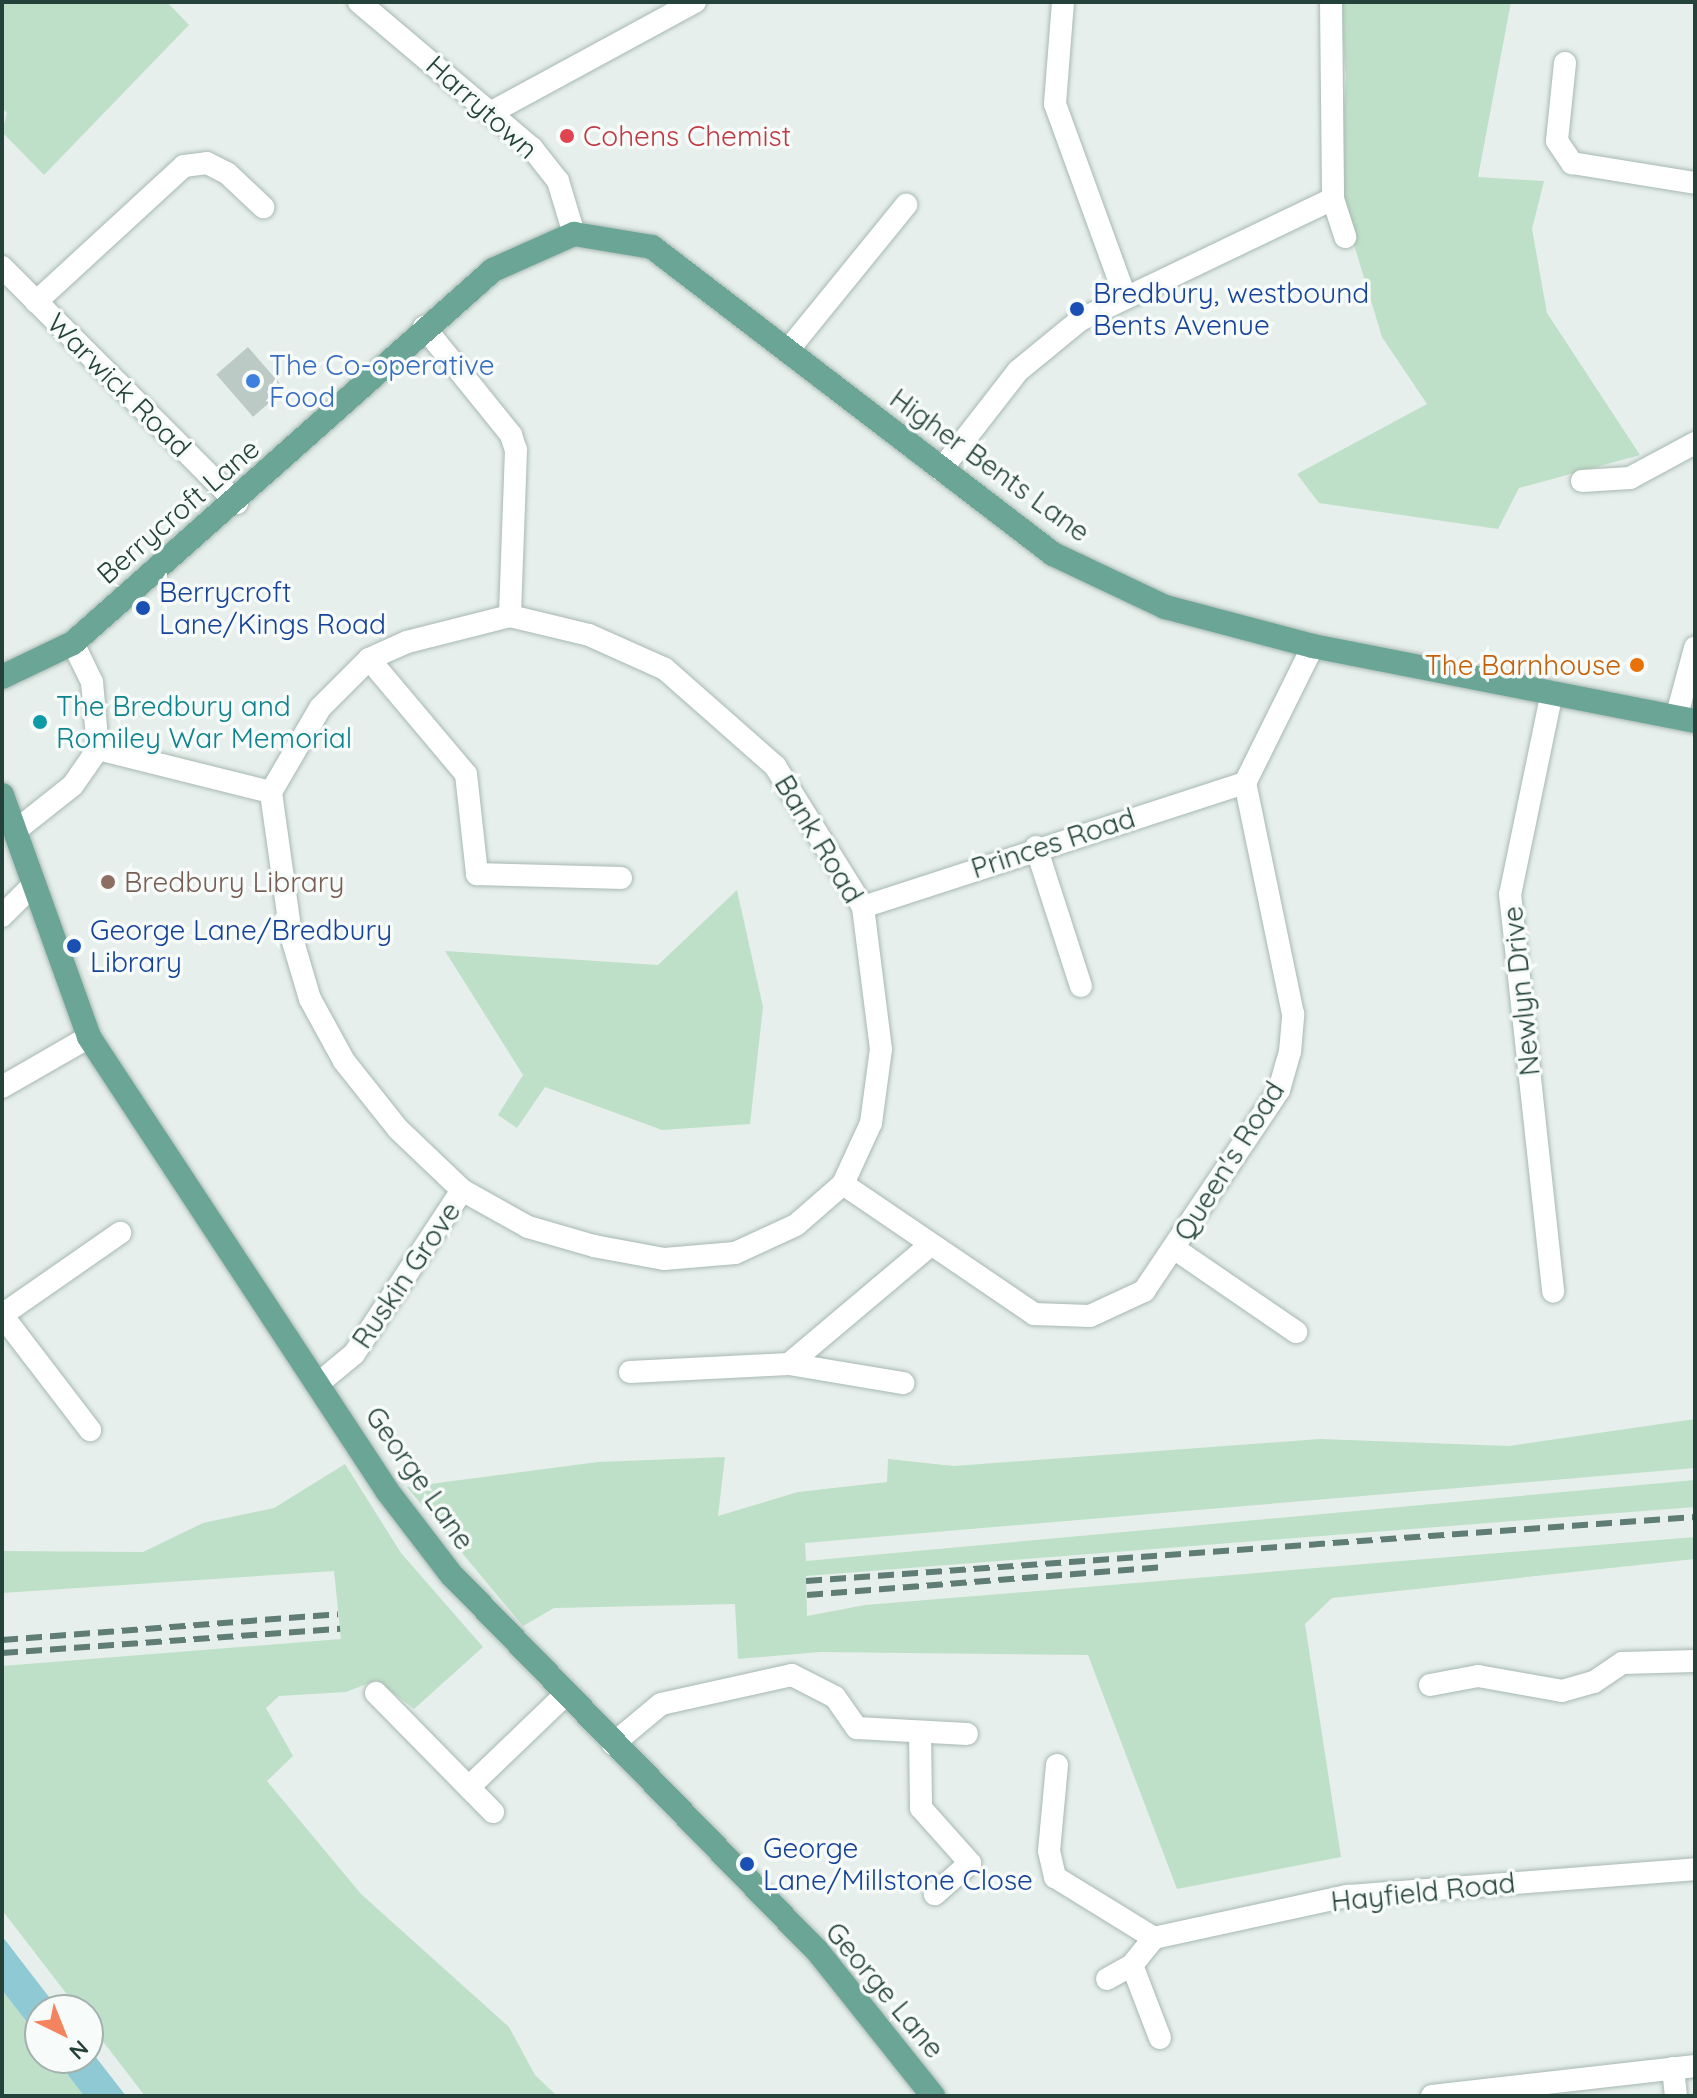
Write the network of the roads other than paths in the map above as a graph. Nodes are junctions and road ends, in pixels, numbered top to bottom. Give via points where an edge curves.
1 (359, 2) edge
2 (695, 2) edge
3 (1063, 2) edge
4 (1331, 2) edge
5 (1565, 63) dead end
6 (492, 112) junction
7 (1695, 183) edge
8 (1333, 199) junction
9 (906, 205) dead end
10 (263, 207) dead end
11 (574, 234) junction
12 (1345, 237) dead end
13 (2, 267) edge
14 (1124, 294) junction
15 (36, 302) junction
16 (424, 327) junction
17 (789, 349) junction
18 (1695, 443) edge
19 (941, 470) junction
20 (1582, 481) dead end
21 (237, 503) junction
22 (510, 616) junction
23 (73, 643) junction
24 (1313, 646) junction
25 (1695, 648) edge
26 (369, 659) junction
27 (2, 677) edge
28 (1552, 692) junction
29 (1686, 720) edge
30 (98, 749) junction
31 (1245, 783) junction
32 (271, 792) junction
33 (2, 795) edge
34 (14, 832) junction
35 (1036, 847) junction
36 (621, 878) dead end
37 (34, 884) junction
38 (863, 907) junction
39 (2, 916) edge
40 (1081, 986) dead end
41 (89, 1037) junction
42 (2, 1087) edge
43 (843, 1184) junction
44 (462, 1190) junction
45 (120, 1233) dead end
46 (928, 1247) junction
47 (1175, 1249) junction
48 (1553, 1292) dead end
49 (2, 1315) edge
50 (1296, 1332) dead end
51 (789, 1364) junction
52 (630, 1372) dead end
53 (320, 1382) junction
54 (903, 1383) dead end
55 (90, 1430) dead end
56 (1695, 1661) edge
57 (1430, 1685) dead end
58 (376, 1693) dead end
59 (566, 1694) junction
60 (920, 1732) junction
61 (967, 1734) dead end
62 (613, 1744) junction
63 (1057, 1765) dead end
64 (469, 1787) junction
65 (493, 1812) dead end
66 (1695, 1869) edge
67 (935, 1894) dead end
68 (1154, 1938) junction
69 (1132, 1965) junction
70 (1107, 1979) dead end
71 (1160, 2038) dead end
72 (1684, 2067) edge
73 (1499, 2092) edge
74 (933, 2096) edge
75 (1432, 2096) edge
76 (1676, 2096) edge

1 - 6 street, Harrytown
2 - 6 street
3 - 14 street via 1055,104
4 - 8 street
5 - 7 street via 1557,141 1572,163
6 - 11 street, Harrytown via 558,181
8 - 12 street
8 - 14 street
9 - 17 street
10 - 15 street via 227,173 207,163 184,166 161,180
11 - 16 main road, Berrycroft Lane via 493,270
11 - 17 main road, Higher Bents Lane via 652,247
13 - 15 street, Warwick Road
14 - 19 street via 1042,348
15 - 21 street, Warwick Road
16 - 21 main road, Berrycroft Lane
16 - 22 street via 511,435 516,450
17 - 19 main road, Higher Bents Lane
18 - 20 street via 1630,478
19 - 24 main road, Higher Bents Lane via 1067,561 1165,607
21 - 23 main road, Berrycroft Lane
22 - 26 street via 407,642
22 - 38 street, Bank Road via 589,635 665,669 725,716 775,766
23 - 27 main road, Berrycroft Lane
23 - 30 street via 92,682
24 - 28 main road, Higher Bents Lane
24 - 31 street
25 - 29 street
26 - 32 street via 320,708
26 - 36 street via 466,774 477,874
28 - 29 main road, Higher Bents Lane
28 - 48 street, Newlyn Drive via 1510,894
30 - 32 street
30 - 34 street via 73,785
31 - 35 street, Princes Road
31 - 47 street, Queen's Road via 1293,1014 1290,1052 1279,1090
32 - 44 street, Ruskin Grove via 291,935 310,999 362,1083
33 - 34 main road, George Lane
34 - 37 main road, George Lane
35 - 38 street, Princes Road
35 - 40 street
37 - 39 street
37 - 41 main road, George Lane
38 - 43 street, Bank Road via 881,1049 871,1123
41 - 42 street
41 - 53 main road, George Lane
43 - 44 street, Bank Road via 796,1225 735,1253 664,1259 528,1227
43 - 46 street, Queen's Road
44 - 53 street, Ruskin Grove via 354,1354
45 - 49 street
46 - 47 street, Queen's Road via 1034,1314 1060,1316 1114,1309 1144,1291
46 - 51 street
47 - 50 street
49 - 55 street
51 - 52 street
51 - 54 street
53 - 59 main road, George Lane via 388,1492 450,1573
56 - 57 street via 1622,1663 1594,1682 1562,1691 1478,1676
58 - 64 street
59 - 62 main road, George Lane
59 - 64 street
60 - 61 street
60 - 62 street via 857,1728 835,1697 792,1675 661,1704
60 - 67 street via 921,1808 970,1863
62 - 74 main road, George Lane via 819,1953
63 - 68 street via 1049,1851 1055,1877
64 - 65 street
66 - 68 street, Hayfield Road via 1347,1896
68 - 69 street
69 - 70 street
69 - 71 street
72 - 73 street
72 - 76 street
73 - 75 street

